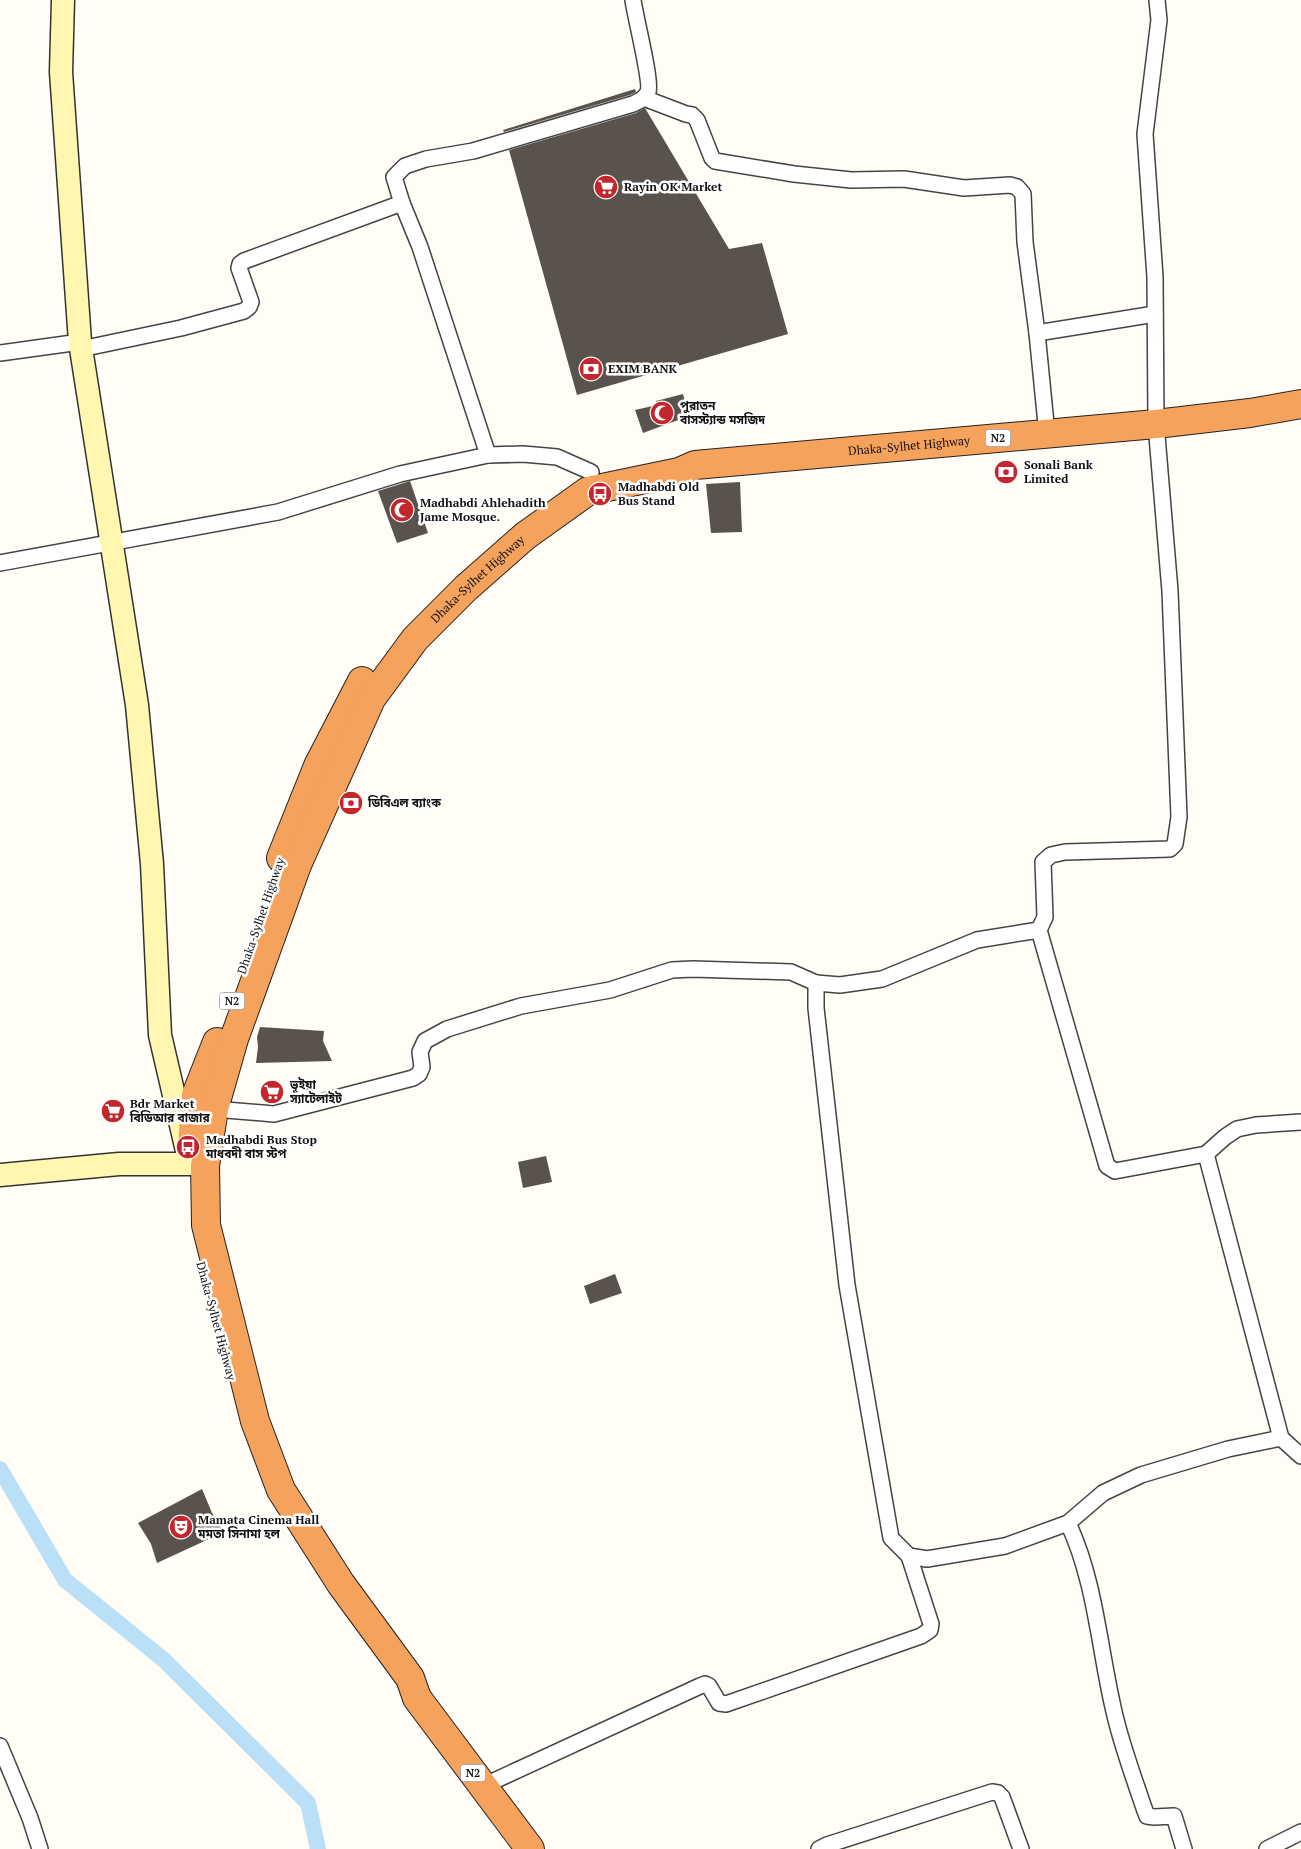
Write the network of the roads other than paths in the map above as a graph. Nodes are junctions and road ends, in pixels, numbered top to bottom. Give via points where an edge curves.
1 (63, 0) edge
2 (633, 0) edge
3 (1157, 0) edge
4 (644, 98) junction
5 (402, 203) junction
6 (1155, 314) junction
7 (1037, 333) junction
8 (80, 345) junction
9 (0, 353) edge
10 (1301, 404) edge
11 (1156, 424) junction
12 (1047, 434) junction
13 (488, 455) junction
14 (695, 465) junction
15 (591, 472) junction
16 (111, 542) junction
17 (0, 563) edge
18 (1040, 930) junction
19 (816, 983) junction
20 (214, 1109) junction
21 (1301, 1122) edge
22 (1206, 1154) junction
23 (190, 1164) junction
24 (0, 1175) edge
25 (1281, 1438) junction
26 (1301, 1456) edge
27 (1068, 1523) junction
28 (909, 1556) junction
29 (417, 1698) junction
30 (0, 1746) edge
31 (483, 1786) junction
32 (1301, 1832) edge
33 (40, 1849) edge
34 (530, 1849) edge
35 (819, 1849) edge
36 (1021, 1849) edge
37 (1184, 1849) edge
38 (1267, 1849) edge

1 - 8 street via 61,72
2 - 4 street via 649,91
3 - 6 street via 1158,20 1145,134
4 - 5 street via 473,151 405,166 394,177
4 - 7 street via 692,115 715,161 851,180 904,179 964,188 1017,187 1023,194
5 - 8 street via 244,261 239,268 251,302 244,311 182,328
5 - 13 street via 420,247
6 - 7 street
6 - 11 street
7 - 12 street
8 - 9 street
8 - 16 street
10 - 11 highway, Dhaka-Sylhet Highway / N2
11 - 12 highway, Dhaka-Sylhet Highway / N2
11 - 18 street via 1170,591 1179,817 1175,844 1164,850 1051,855 1044,862 1045,917
12 - 14 highway, Dhaka-Sylhet Highway / N2
13 - 15 street via 557,457
13 - 16 street via 400,474 278,512
14 - 15 highway, Dhaka-Sylhet Highway / N2 via 679,459
14 - 20 highway, Dhaka-Sylhet Highway / N2 via 679,472 588,491 525,536 466,588 415,640 371,699 297,865 234,1039
15 - 23 highway, Dhaka-Sylhet Highway / N2 via 549,496 452,576 400,628 357,688 318,766 285,847 196,1095
16 - 17 street
16 - 23 street via 138,715 152,864 160,1035
18 - 19 street via 977,940 882,979
18 - 22 street via 1106,1166 1116,1172
19 - 20 street via 791,972 672,970 610,990 521,1006 447,1029 425,1041 420,1052 422,1066 413,1078 274,1114
19 - 28 street via 816,1008 847,1285 891,1538
20 - 29 highway, Dhaka-Sylhet Highway / N2 via 205,1166 206,1225 254,1421 281,1490 341,1584 410,1678
21 - 22 street via 1237,1129
22 - 25 street
23 - 24 street via 119,1164
23 - 29 highway, Dhaka-Sylhet Highway / N2 via 192,1227 243,1425 267,1495 330,1594 401,1688
25 - 26 street
25 - 27 street via 1141,1475 1103,1493
27 - 28 street via 1005,1546 927,1559
27 - 37 street via 1079,1545 1113,1709 1144,1808 1147,1816 1174,1816
28 - 31 street via 931,1624 930,1630 921,1636 726,1704 719,1703 705,1684
29 - 31 highway, Dhaka-Sylhet Highway / N2
30 - 33 street
31 - 34 highway, Dhaka-Sylhet Highway / N2
32 - 38 street
35 - 36 street via 992,1792 1002,1797

